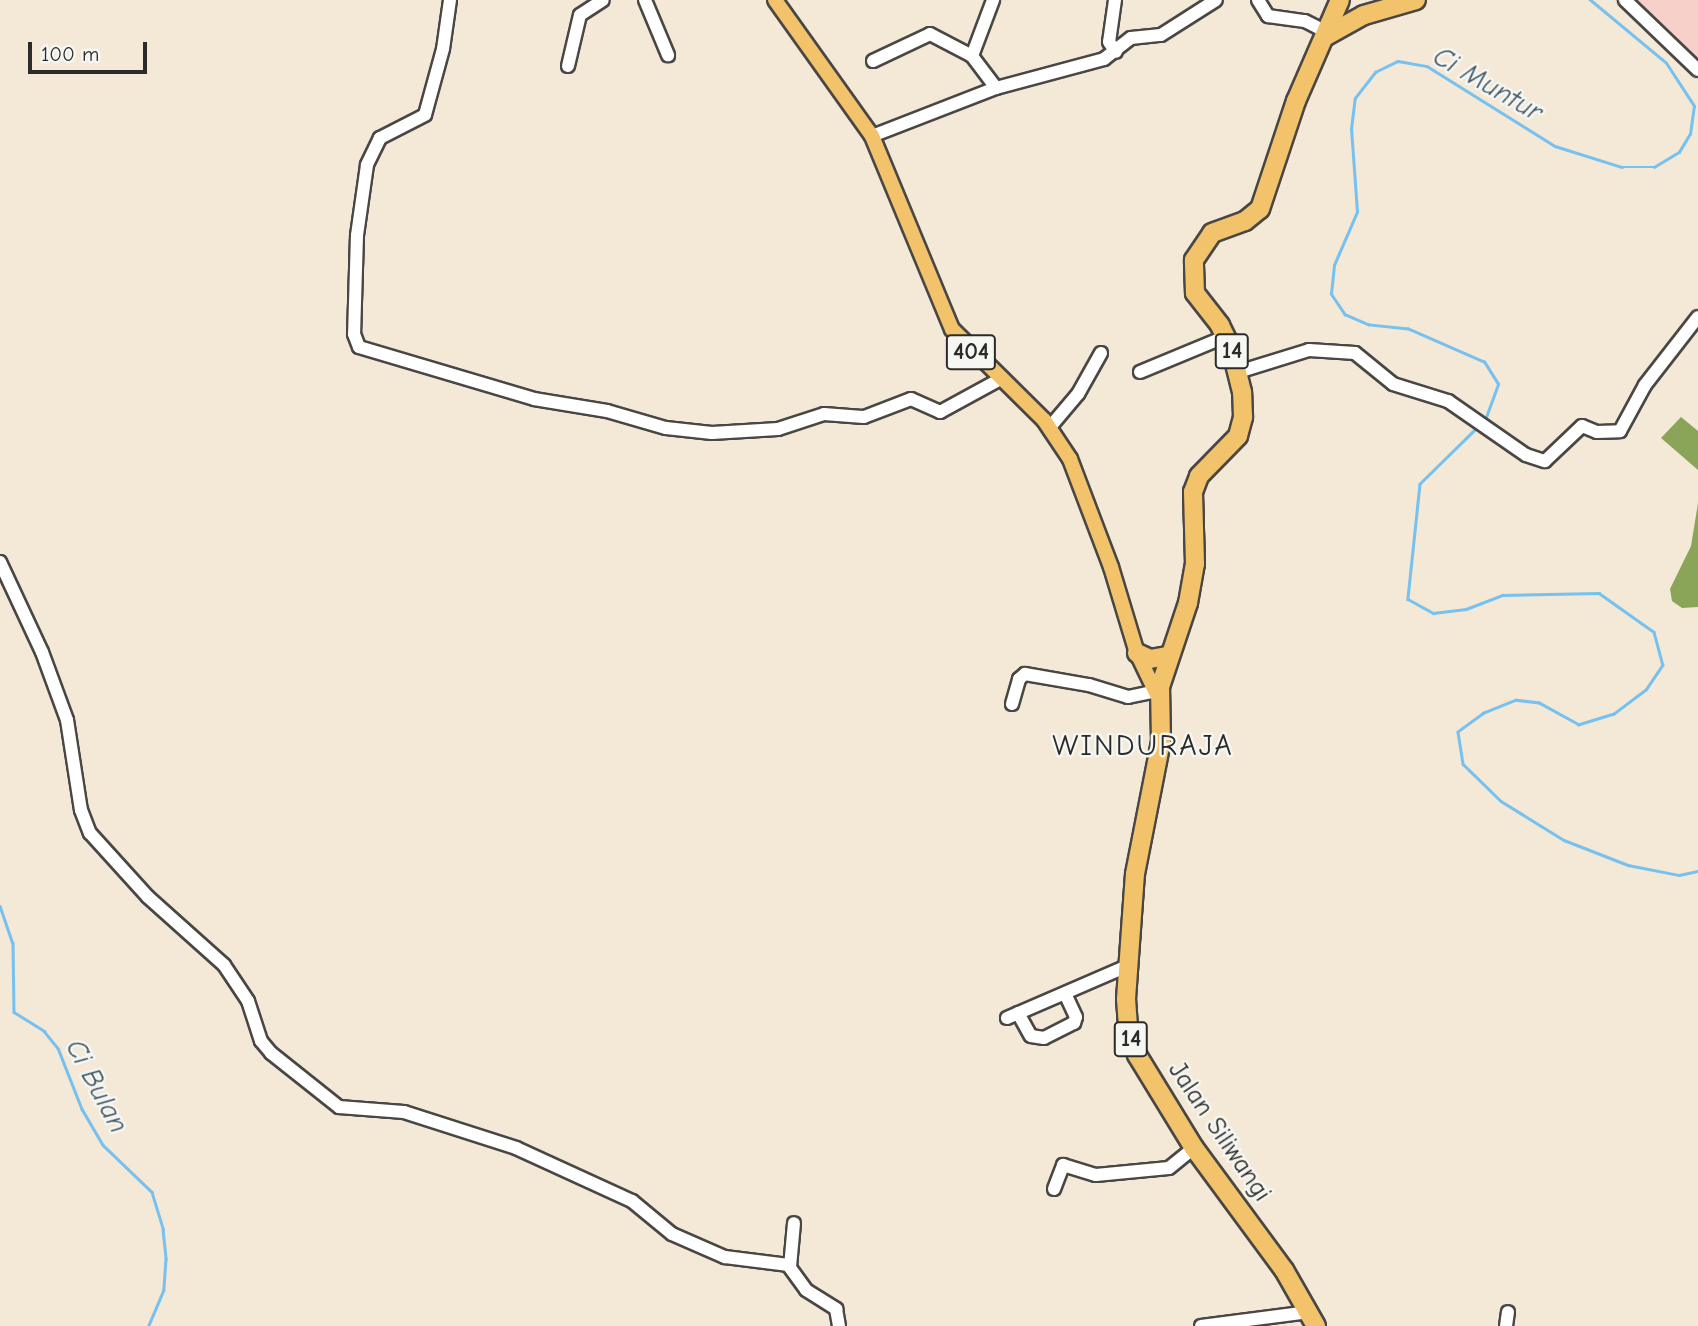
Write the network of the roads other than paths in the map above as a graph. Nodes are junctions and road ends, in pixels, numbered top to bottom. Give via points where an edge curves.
1 (450, 0) edge
2 (603, 0) edge
3 (645, 0) edge
4 (775, 0) edge
5 (993, 0) edge
6 (1115, 0) edge
7 (1216, 0) edge
8 (1258, 0) edge
9 (1340, 0) edge
10 (1416, 0) edge
11 (1625, 0) edge
12 (1326, 34) junction
13 (1116, 52) junction
14 (668, 55) dead end
15 (972, 56) junction
16 (873, 61) dead end
17 (568, 66) dead end
18 (1698, 70) edge
19 (996, 88) junction
20 (872, 136) junction
21 (1698, 317) edge
22 (1227, 336) junction
23 (1101, 353) dead end
24 (1140, 372) dead end
25 (1238, 372) junction
26 (1002, 378) junction
27 (1050, 427) junction
28 (0, 562) edge
29 (1137, 653) junction
30 (1167, 656) junction
31 (1156, 696) junction
32 (1012, 704) dead end
33 (1127, 966) junction
34 (1065, 993) junction
35 (1194, 1149) junction
36 (1054, 1189) dead end
37 (794, 1223) dead end
38 (790, 1267) junction
39 (1508, 1312) dead end
40 (1312, 1319) edge
41 (839, 1326) edge
42 (1201, 1326) edge
43 (1506, 1326) edge

1 - 26 street via 443,49 425,115 387,132 374,143 369,157 357,235 354,334 359,347 534,399 607,411 666,428 712,433 778,429 824,414 864,416 911,399 940,412
2 - 17 street via 580,15
3 - 14 street
4 - 20 main road, 404
5 - 15 street
6 - 13 street via 1109,42
7 - 13 street via 1164,33 1131,38
8 - 12 street via 1268,16 1306,21
9 - 12 highway, 14
10 - 12 highway via 1364,15
11 - 18 street
12 - 22 highway, 14 via 1281,142 1260,209 1245,221 1212,233 1194,260 1195,293
13 - 19 street
15 - 16 street via 926,33
15 - 19 street
19 - 20 street
20 - 26 main road, 404 via 952,329
21 - 25 street via 1645,385 1619,432 1597,432 1583,426 1549,460 1539,461 1443,399 1393,384 1367,360 1347,351 1309,350
22 - 24 street
22 - 25 highway, 14
23 - 27 street via 1073,401
25 - 30 highway, 14 via 1244,404 1241,428 1195,484 1195,564 1188,603
26 - 27 main road, 404
27 - 29 main road, 404 via 1070,459 1091,513
28 - 38 street via 42,652 67,720 81,810 90,833 148,897 224,965 248,1000 261,1041 271,1053 339,1107 404,1112 516,1148 615,1192 645,1209 672,1234 724,1258
29 - 30 highway via 1150,659
29 - 31 main road, 404
30 - 31 highway, 14
31 - 32 street via 1128,697 1025,674 1019,679
31 - 33 highway, Jalan Siliwangi / 14 via 1161,742 1135,874
33 - 34 street
33 - 35 highway, Jalan Siliwangi / 14 via 1126,1014 1132,1043
34 - 34 street via 1076,1017 1074,1023 1044,1038 1033,1038 1012,1016
35 - 36 street via 1169,1168 1096,1175 1063,1165
35 - 40 highway, Jalan Siliwangi / 14 via 1284,1270
37 - 38 street
38 - 41 street via 806,1290 836,1309
39 - 43 street
40 - 42 street

